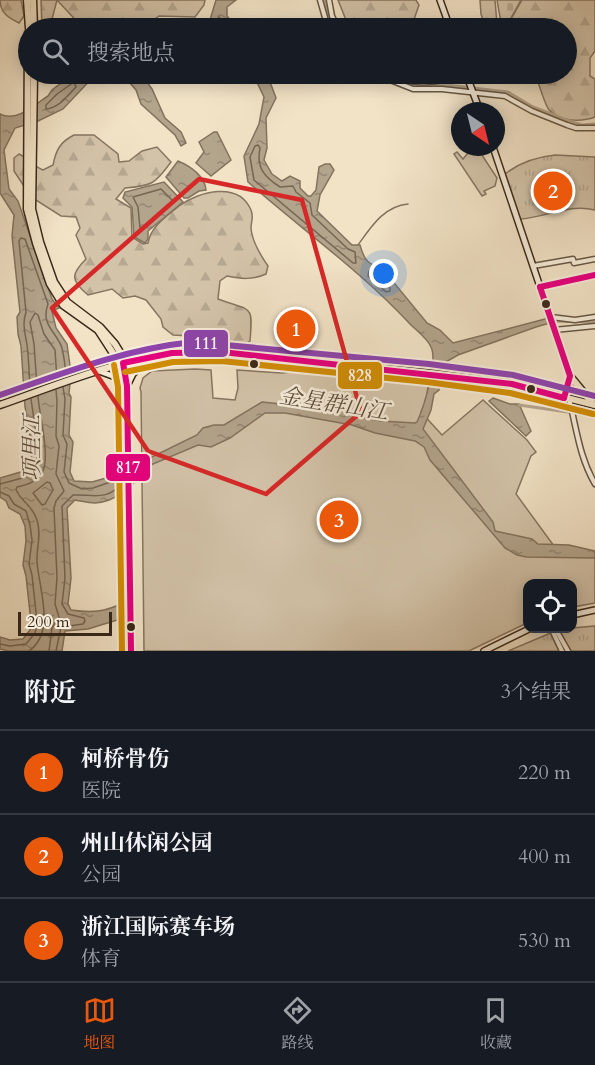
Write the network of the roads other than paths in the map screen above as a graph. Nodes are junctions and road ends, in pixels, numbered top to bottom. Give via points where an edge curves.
1 (27, 0) edge
2 (33, 0) edge
3 (320, 0) edge
4 (329, 0) edge
5 (440, 0) edge
6 (28, 18) edge
7 (34, 18) edge
8 (325, 18) edge
9 (333, 18) edge
10 (446, 18) edge
11 (30, 84) edge
12 (33, 84) edge
13 (397, 84) edge
14 (471, 84) edge
15 (474, 93) junction
16 (31, 98) junction
17 (477, 102) edge
18 (595, 128) edge
19 (496, 156) edge
20 (595, 259) edge
21 (533, 266) junction
22 (595, 275) edge
23 (540, 287) junction
24 (551, 317) junction
25 (595, 317) edge
26 (595, 327) edge
27 (554, 330) junction
28 (148, 357) junction
29 (123, 363) junction
30 (99, 370) junction
31 (570, 376) junction
32 (127, 386) junction
33 (566, 398) junction
34 (594, 404) edge
35 (0, 405) edge
36 (595, 484) edge
37 (595, 610) edge
38 (577, 614) edge
39 (523, 632) edge
40 (555, 633) edge
41 (556, 633) edge
42 (131, 651) edge
43 (484, 651) edge
44 (561, 651) edge
45 (568, 651) edge

1 - 6 main road
2 - 7 main road
3 - 8 street
4 - 9 street
5 - 10 street
11 - 16 main road
12 - 16 main road
13 - 15 street via 413,89
14 - 15 street
15 - 17 street
15 - 18 street via 505,96 567,125
16 - 29 main road via 27,209 50,284 63,305 98,330
19 - 21 street
20 - 21 street
21 - 23 street
22 - 23 street
23 - 24 street
24 - 25 street
24 - 27 street
26 - 27 street
27 - 31 street
28 - 29 main road
28 - 32 street
28 - 33 main road via 222,352 512,384
29 - 30 main road
29 - 32 street
30 - 32 street
30 - 35 main road
31 - 33 street
31 - 34 main road
32 - 42 street
33 - 34 main road
33 - 36 street via 585,466
37 - 38 street
39 - 43 street
40 - 44 street
41 - 45 street

